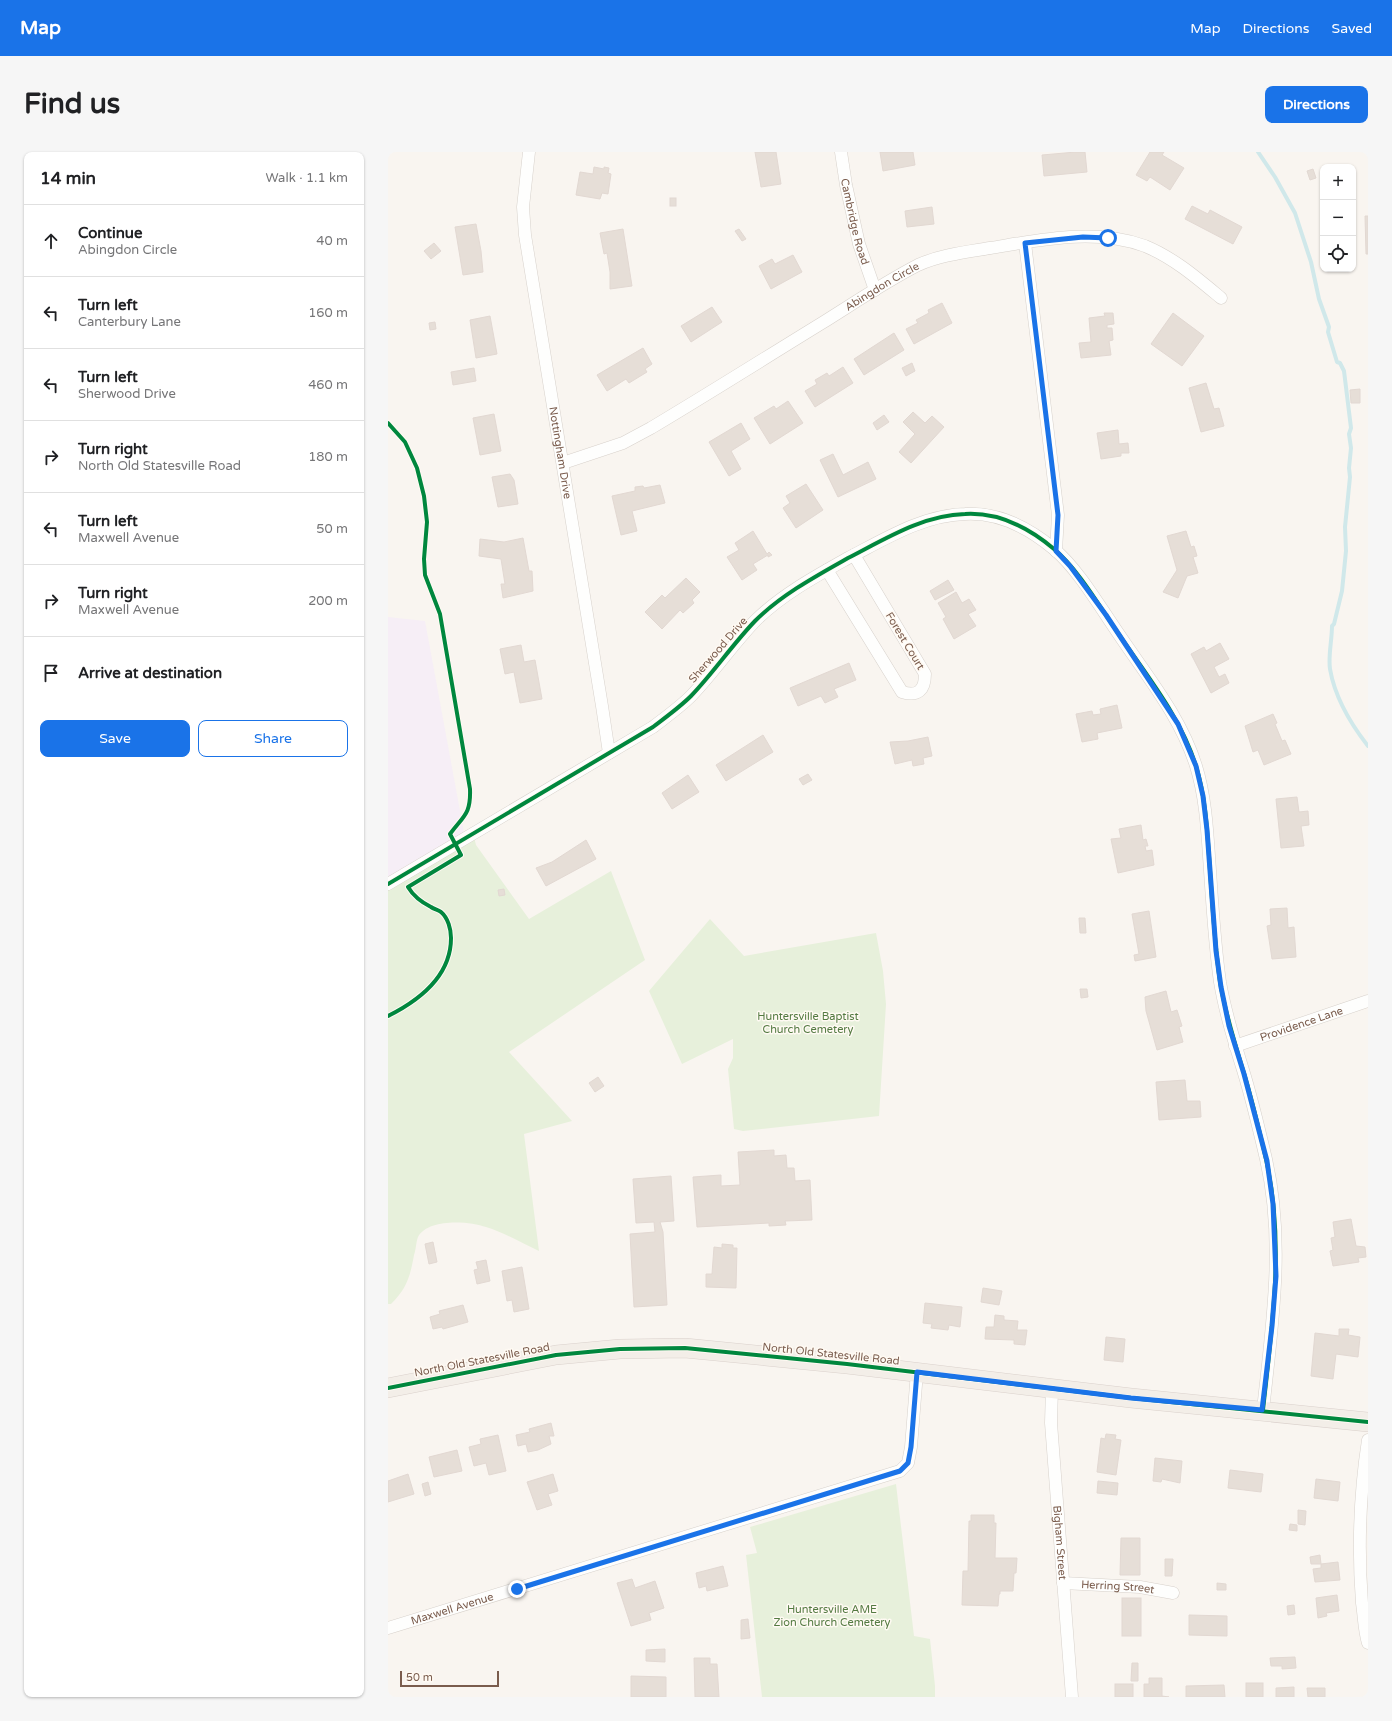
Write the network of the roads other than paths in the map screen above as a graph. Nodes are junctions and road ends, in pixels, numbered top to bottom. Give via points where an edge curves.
1 (529, 152) edge
2 (841, 152) edge
3 (1025, 243) junction
4 (875, 290) junction
5 (1221, 298) dead end
6 (563, 463) junction
7 (1056, 551) junction
8 (854, 555) junction
9 (827, 570) junction
10 (608, 753) junction
11 (388, 884) edge
12 (1368, 1000) edge
13 (1235, 1046) junction
14 (917, 1372) junction
15 (388, 1388) edge
16 (1052, 1388) junction
17 (1262, 1410) junction
18 (1368, 1422) edge
19 (1368, 1440) edge
20 (1063, 1584) junction
21 (1173, 1593) dead end
22 (388, 1628) edge
23 (1368, 1643) edge
24 (1072, 1697) edge

1 - 6 street, Nottingham Drive via 523,207 525,234
2 - 4 street, Cambridge Road via 859,244
3 - 4 street, Abingdon Circle via 938,258 919,265
3 - 5 street, Abingdon Circle via 1083,237 1133,243 1181,265
3 - 7 street via 1058,515
4 - 6 street, Abingdon Circle via 651,428 623,443
6 - 10 street, Nottingham Drive
7 - 8 street, Sherwood Drive via 1030,532 1004,519 968,514 938,518 912,526
7 - 13 street, Sherwood Drive via 1079,577 1157,691 1178,724 1194,759 1203,796 1221,987
8 - 9 street, Sherwood Drive
8 - 9 street, Forest Court via 925,674 925,683 920,692 911,695 902,692
9 - 10 street, Sherwood Drive via 776,603 755,622 692,695 673,712 653,727
10 - 11 street, Sherwood Drive
12 - 13 street, Providence Lane
13 - 17 street, Sherwood Drive via 1267,1161 1273,1204 1276,1276
14 - 15 main road, North Old Statesville Road via 712,1350 620,1349 556,1355
14 - 16 main road, North Old Statesville Road
14 - 22 street, Maxwell Avenue via 911,1447 908,1463 900,1471
16 - 17 main road, North Old Statesville Road
16 - 20 street, Bigham Street via 1051,1423
17 - 18 main road, North Old Statesville Road
19 - 23 street via 1360,1548 1361,1592
20 - 21 street, Herring Street via 1140,1587
20 - 24 street, Bigham Street

